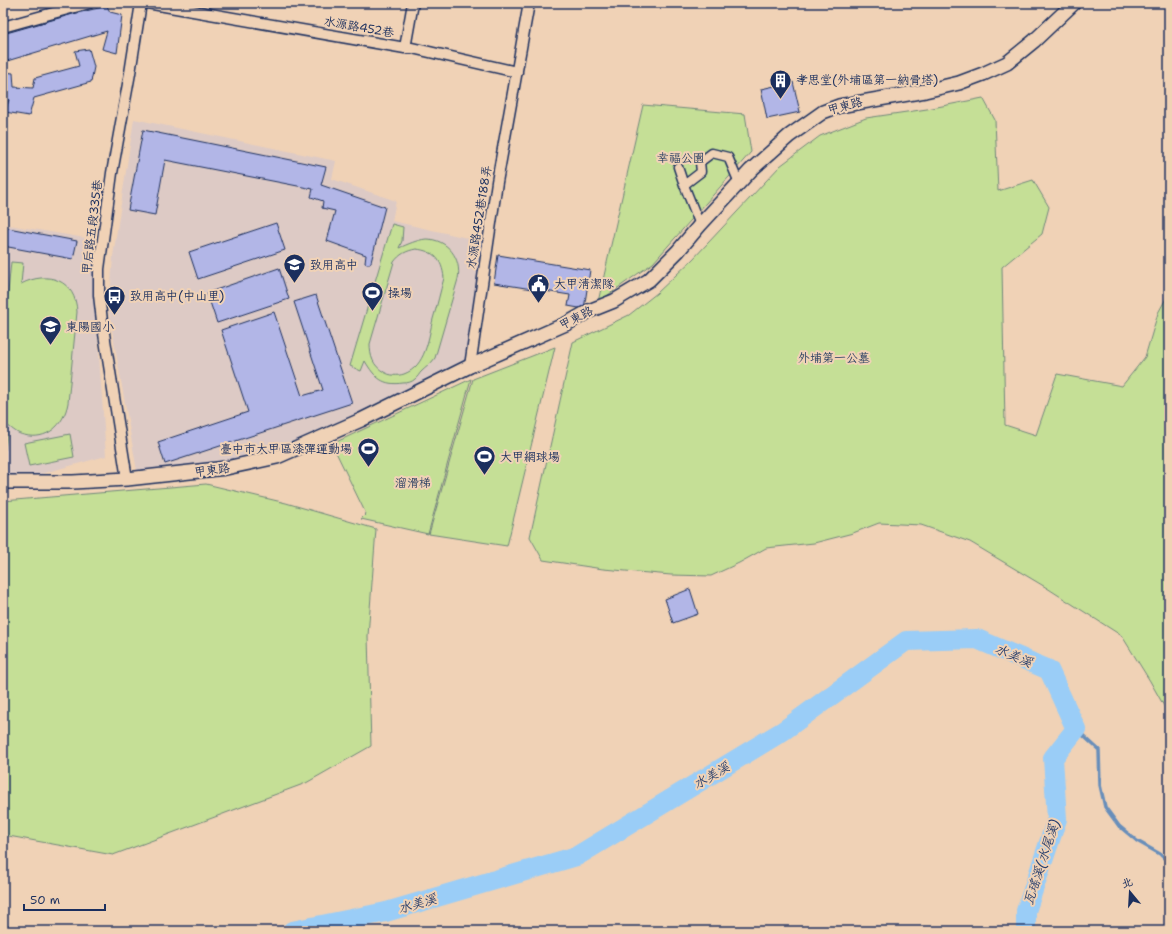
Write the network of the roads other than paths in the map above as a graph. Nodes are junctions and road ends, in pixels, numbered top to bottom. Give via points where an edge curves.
1 (89, 3) edge
2 (141, 3) edge
3 (147, 3) edge
4 (414, 3) edge
5 (529, 3) edge
6 (1074, 3) edge
7 (3, 26) edge
8 (405, 48) junction
9 (517, 72) junction
10 (678, 167) dead end
11 (739, 184) junction
12 (684, 185) junction
13 (700, 225) junction
14 (470, 366) junction
15 (127, 479) junction
16 (3, 482) edge

1 - 7 street
2 - 15 street, 甲后路五段335巷 via 112,172 99,269 102,321
3 - 8 street, 水源路452巷
4 - 8 street
5 - 9 street, 水源路452巷188弄
6 - 11 street, 甲東路 via 1007,63 983,74 925,91 839,106 823,112 789,136
8 - 9 street, 水源路452巷
9 - 14 street, 水源路452巷188弄 via 497,182
10 - 12 street
11 - 12 street via 728,157 712,153 700,162 700,172
11 - 13 street, 甲東路
12 - 13 street
13 - 14 street, 甲東路 via 650,280 568,323
14 - 15 street, 甲東路 via 277,458 226,468
15 - 16 street, 甲東路

